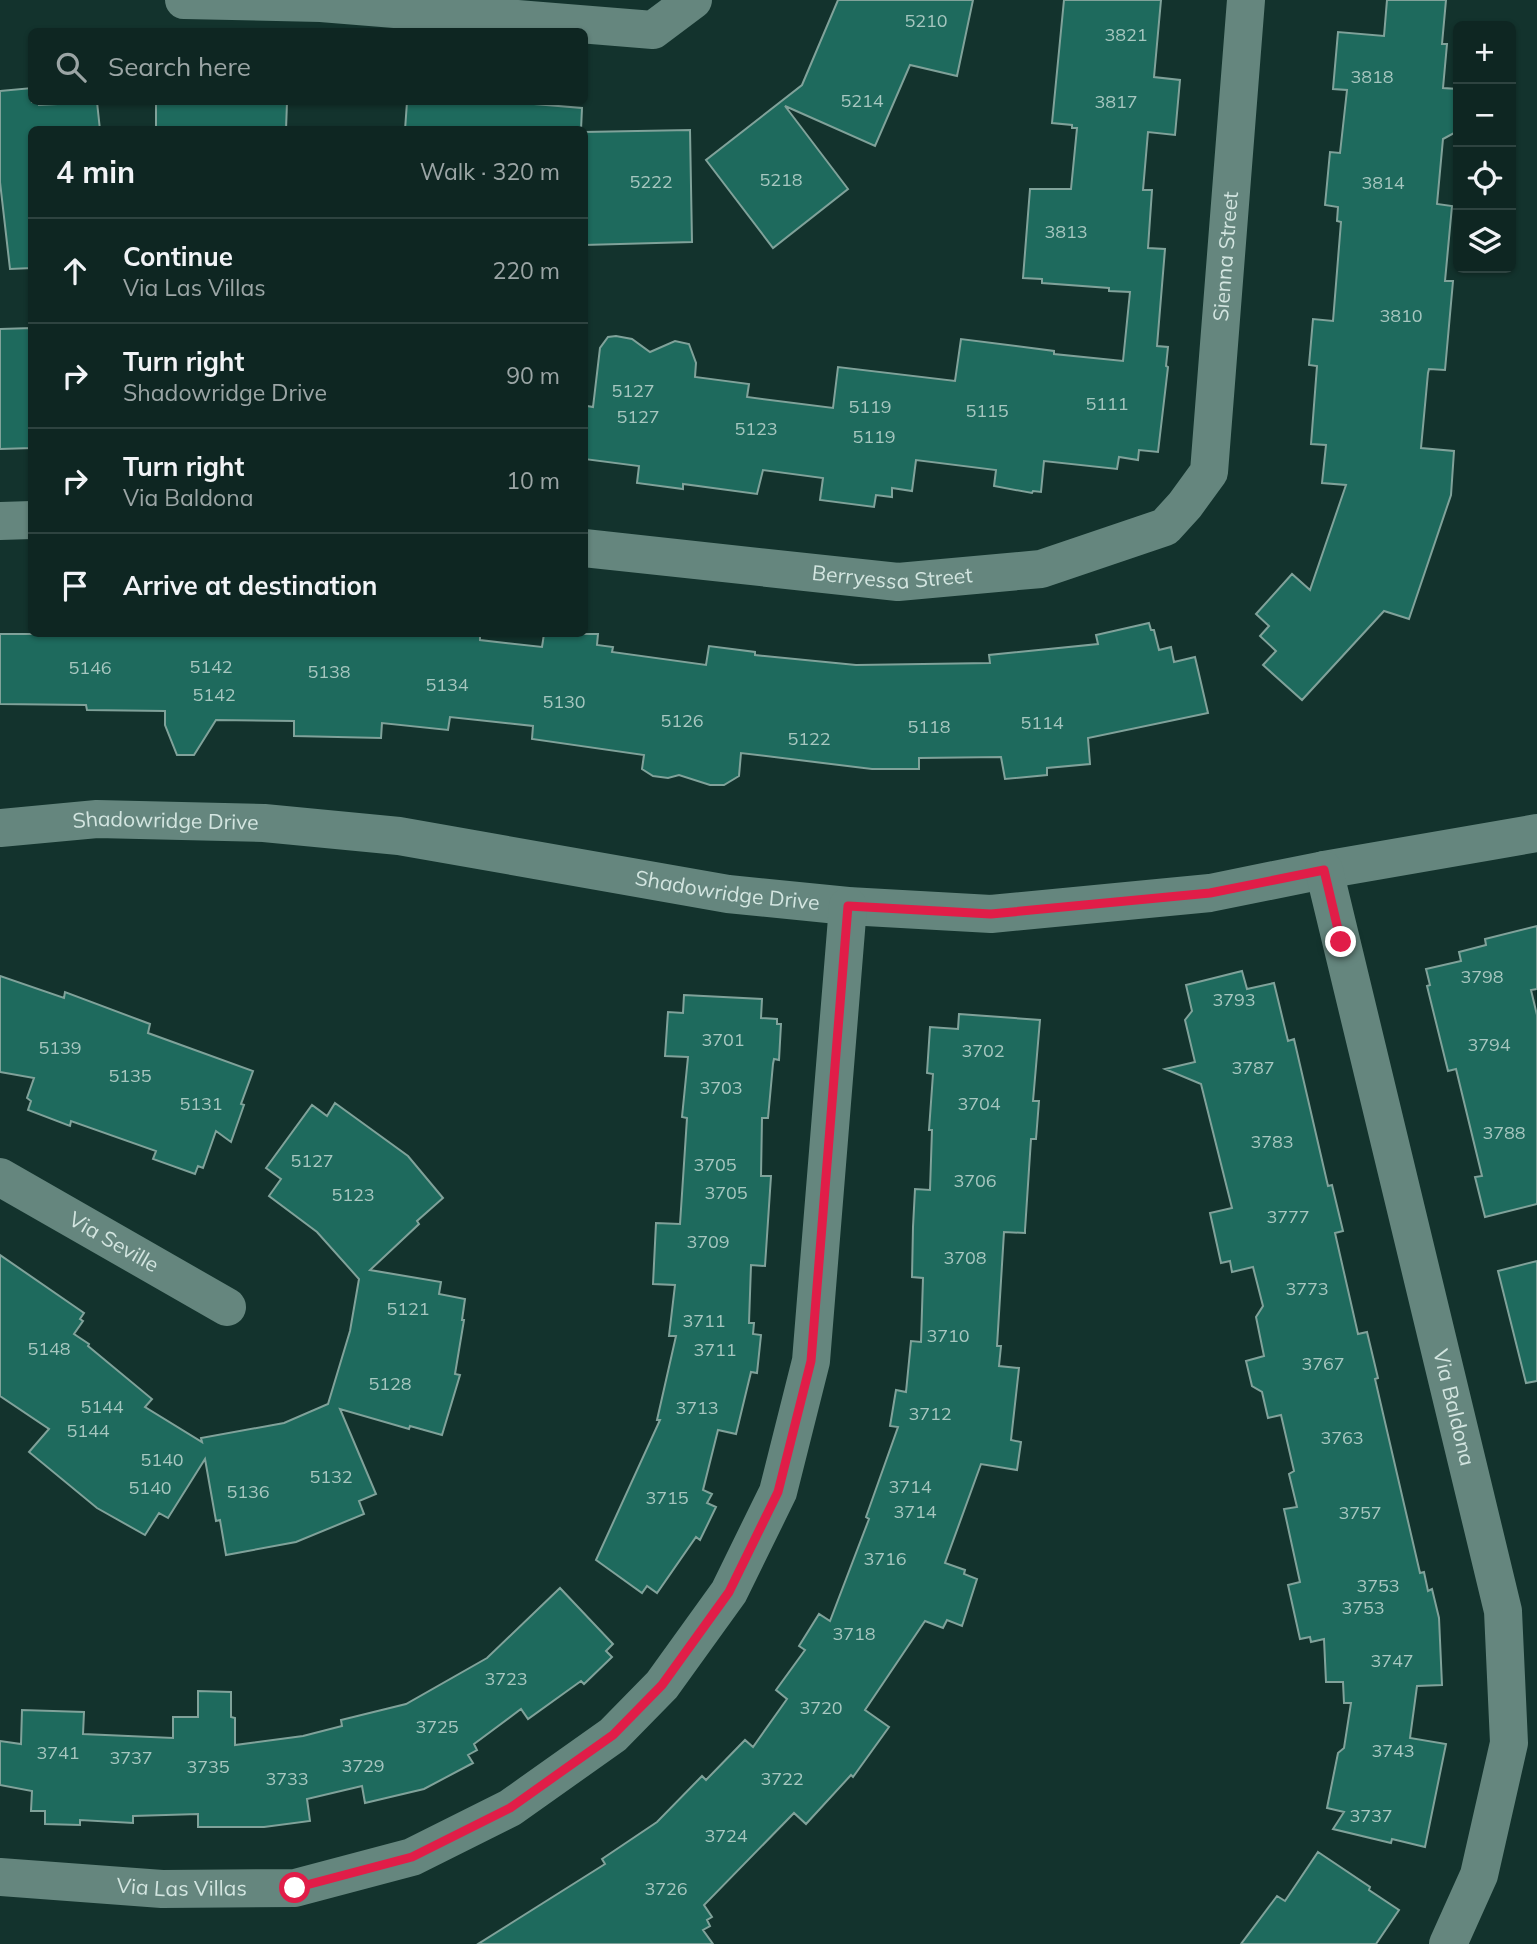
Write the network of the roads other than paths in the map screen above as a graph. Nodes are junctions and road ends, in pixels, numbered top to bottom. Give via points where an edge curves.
1 (184, 0) edge
2 (694, 0) edge
3 (1246, 0) edge
4 (1185, 505) joint
5 (28, 520) edge
6 (0, 522) edge
7 (588, 548) edge
8 (0, 828) edge
9 (1537, 833) edge
10 (1324, 870) junction
11 (848, 906) junction
12 (0, 1177) edge
13 (227, 1307) dead end
14 (0, 1877) edge
15 (1448, 1944) edge

1 - 2 street via 321,3 653,30
3 - 4 street, Sienna Street via 1209,472
4 - 7 street, Berryessa Street via 1165,527 1041,569 898,582
5 - 6 street
8 - 11 street, Shadowridge Drive via 97,819 264,822 399,836 728,894
9 - 10 street, Shadowridge Drive
10 - 11 street, Shadowridge Drive via 1210,893 991,914
10 - 15 street, Via Baldona via 1503,1611 1509,1743 1479,1875
11 - 14 street, Via Las Villas via 811,1361 778,1492 729,1592 662,1685 613,1735 510,1808 412,1857 295,1888 162,1889
12 - 13 street, Via Seville

